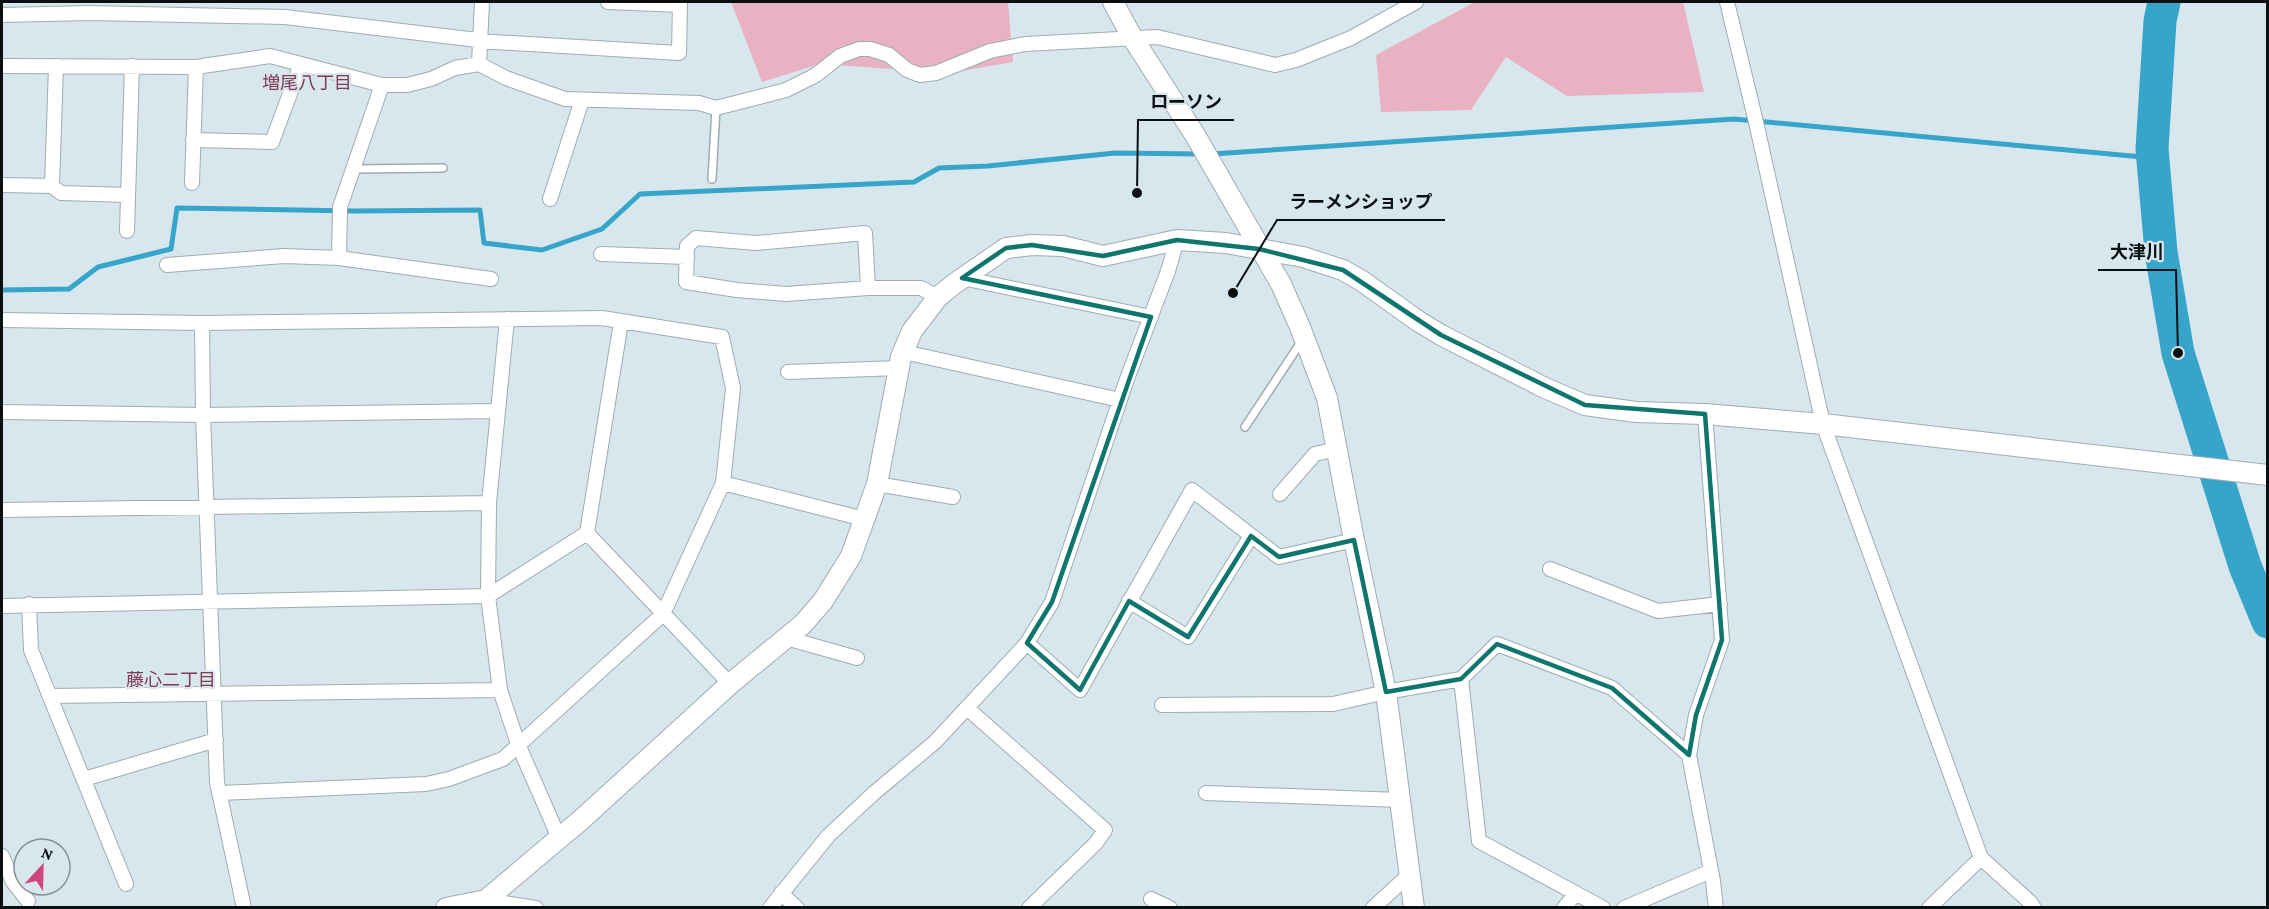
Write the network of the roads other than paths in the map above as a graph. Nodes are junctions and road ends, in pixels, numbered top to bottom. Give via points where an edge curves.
1 (286, 2) edge
2 (482, 2) edge
3 (608, 2) edge
4 (1113, 2) edge
5 (1416, 2) edge
6 (1727, 2) edge
7 (680, 3) edge
8 (89, 7) edge
9 (2, 15) edge
10 (285, 17) junction
11 (1132, 37) junction
12 (480, 40) junction
13 (301, 64) junction
14 (479, 64) junction
15 (2, 66) edge
16 (56, 66) junction
17 (132, 66) junction
18 (196, 67) junction
19 (382, 85) junction
20 (582, 100) junction
21 (716, 108) junction
22 (193, 140) junction
23 (443, 168) dead end
24 (354, 169) junction
25 (712, 179) dead end
26 (192, 183) dead end
27 (2, 185) edge
28 (52, 186) junction
29 (128, 195) junction
30 (550, 199) dead end
31 (127, 231) dead end
32 (1177, 240) junction
33 (1259, 249) junction
34 (601, 255) dead end
35 (687, 257) junction
36 (339, 258) junction
37 (167, 265) dead end
38 (962, 278) junction
39 (491, 279) dead end
40 (868, 288) junction
41 (938, 297) junction
42 (1151, 317) junction
43 (507, 319) junction
44 (2, 320) edge
45 (621, 322) junction
46 (202, 323) junction
47 (1304, 338) junction
48 (901, 360) junction
49 (788, 372) dead end
50 (1120, 400) junction
51 (497, 411) junction
52 (2, 412) edge
53 (1705, 414) junction
54 (204, 415) junction
55 (1823, 424) junction
56 (1245, 427) dead end
57 (1337, 450) junction
58 (2268, 475) edge
59 (723, 483) junction
60 (877, 484) junction
61 (1280, 494) dead end
62 (953, 497) dead end
63 (489, 503) junction
64 (207, 507) junction
65 (2, 510) edge
66 (864, 519) junction
67 (587, 533) junction
68 (1251, 536) junction
69 (1354, 540) junction
70 (1550, 569) dead end
71 (489, 596) junction
72 (211, 601) junction
73 (1129, 602) junction
74 (29, 604) junction
75 (1720, 604) junction
76 (2, 606) edge
77 (663, 614) junction
78 (786, 638) junction
79 (1027, 643) junction
80 (857, 658) dead end
81 (1461, 679) junction
82 (730, 684) junction
83 (500, 690) junction
84 (1386, 692) junction
85 (214, 694) junction
86 (50, 696) junction
87 (1162, 705) dead end
88 (967, 708) junction
89 (216, 740) junction
90 (518, 744) junction
91 (1689, 755) junction
92 (84, 779) junction
93 (219, 793) junction
94 (1206, 793) dead end
95 (1400, 800) junction
96 (559, 838) junction
97 (2, 856) edge
98 (1981, 858) junction
99 (1711, 871) junction
100 (1410, 874) junction
101 (126, 884) dead end
102 (781, 893) junction
103 (1576, 893) junction
104 (1151, 899) dead end
105 (486, 900) junction
106 (28, 901) dead end
107 (244, 908) edge
108 (446, 908) edge
109 (536, 908) edge
110 (770, 908) edge
111 (797, 908) edge
112 (1029, 908) edge
113 (1170, 908) edge
114 (1373, 908) edge
115 (1414, 908) edge
116 (1564, 908) edge
117 (1603, 908) edge
118 (1624, 908) edge
119 (1716, 908) edge
120 (1929, 908) edge
121 (2034, 908) edge

1 - 10 street
2 - 12 street
3 - 7 street
4 - 11 street
5 - 11 street via 1351,38 1275,65 1157,37
6 - 55 street
7 - 12 street via 679,53
8 - 9 street
8 - 10 street
10 - 12 street
11 - 21 street via 1025,44 990,51 936,73 920,75 889,56 860,49 840,56 816,75 786,90
11 - 33 street via 1195,135
12 - 14 street
13 - 18 street via 270,56
13 - 19 street
13 - 22 street via 273,142
14 - 19 street via 454,68 407,85
14 - 20 street via 565,99
15 - 16 street
16 - 17 street
16 - 28 street
17 - 18 street
17 - 29 street
18 - 22 street
19 - 24 street
20 - 21 street via 699,103
20 - 30 street
21 - 25 lane
22 - 26 street
23 - 24 lane
24 - 36 street via 340,207
27 - 28 street
28 - 29 street via 61,193
29 - 31 street
32 - 33 street
32 - 38 street via 1103,256 1063,246 1006,248
32 - 42 street
33 - 47 street via 1281,284
33 - 53 street via 1343,270 1441,335 1585,405 1636,412
34 - 35 street
35 - 40 street via 686,282 786,294
35 - 40 street via 687,246 696,238 756,243 865,233
36 - 37 street via 284,256
36 - 39 street
38 - 41 street
38 - 42 street
40 - 41 street via 921,288
41 - 48 street via 912,331
42 - 50 street
43 - 45 street via 602,318
43 - 46 street
43 - 51 street
44 - 46 street
45 - 59 street via 722,337 733,388
45 - 67 street
46 - 54 street
47 - 56 lane
47 - 57 street via 1327,398
48 - 49 street
48 - 50 street
48 - 60 street
50 - 79 street via 1052,602
51 - 54 street
51 - 63 street
52 - 54 street
53 - 55 street
53 - 75 street
54 - 64 street
55 - 58 street
55 - 98 street
57 - 61 street via 1315,454
57 - 69 street
59 - 66 street
59 - 77 street
60 - 62 street
60 - 66 street
63 - 64 street
63 - 71 street
64 - 65 street
64 - 72 street
66 - 78 street via 851,556 836,582 803,624
67 - 71 street
67 - 77 street
68 - 69 street via 1279,558
68 - 73 street via 1188,637
68 - 73 street via 1191,490
69 - 84 street
70 - 75 street via 1658,611
71 - 72 street
71 - 83 street
72 - 74 street
72 - 85 street
73 - 79 street via 1080,690
74 - 76 street
74 - 86 street via 31,650
75 - 91 street via 1722,640 1696,715
77 - 82 street
77 - 90 street
78 - 80 street
78 - 82 street
79 - 88 street
81 - 84 street
81 - 91 street via 1497,644 1612,688
81 - 103 street via 1479,841
82 - 96 street
83 - 85 street
83 - 90 street
84 - 87 street via 1334,704
84 - 95 street
85 - 86 street
85 - 89 street
86 - 92 street
88 - 102 street via 935,742 828,836
88 - 112 street via 1105,830
89 - 92 street
89 - 93 street
90 - 93 street via 503,759 426,784
90 - 96 street
91 - 99 street
92 - 101 street
93 - 107 street
94 - 95 street
95 - 100 street
96 - 105 street
97 - 106 street via 13,882
98 - 120 street
98 - 121 street
99 - 118 street
99 - 119 street
100 - 114 street
100 - 115 street
102 - 110 street
102 - 111 street
103 - 116 street
103 - 117 street
104 - 113 street
105 - 108 street
105 - 109 street

